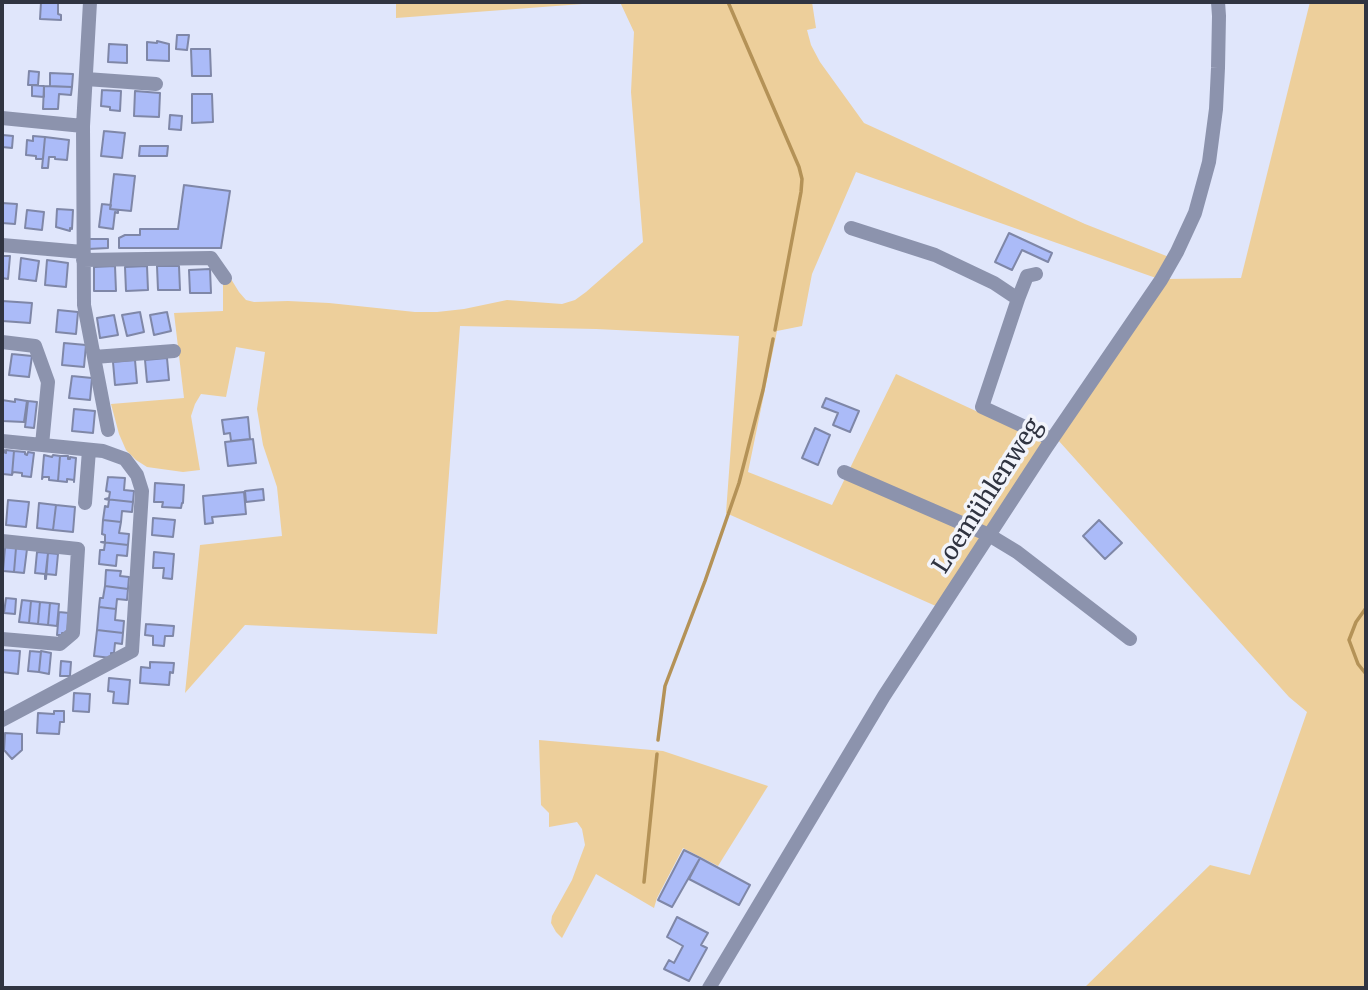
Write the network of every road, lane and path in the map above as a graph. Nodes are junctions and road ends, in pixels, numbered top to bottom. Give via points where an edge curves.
1 (90, 2) edge
2 (1218, 2) edge
3 (86, 79) junction
4 (156, 84) dead end
5 (2, 118) edge
6 (83, 127) junction
7 (851, 228) dead end
8 (2, 245) edge
9 (83, 256) junction
10 (1036, 274) dead end
11 (225, 278) dead end
12 (1018, 299) junction
13 (2, 342) edge
14 (174, 351) dead end
15 (94, 357) junction
16 (108, 430) dead end
17 (1051, 439) junction
18 (2, 441) edge
19 (42, 445) junction
20 (89, 450) junction
21 (844, 472) dead end
22 (85, 503) dead end
23 (989, 535) junction
24 (2, 541) edge
25 (2, 639) edge
26 (1130, 639) dead end
27 (2, 720) edge
28 (709, 988) edge

1 - 3 street
2 - 17 street, Loemühlenweg via 1216,109 1209,162 1195,213 1161,280
3 - 4 street
3 - 6 street
5 - 6 street
6 - 9 street
7 - 12 street via 935,254
8 - 9 street
9 - 11 street via 211,258
9 - 15 street via 84,305
10 - 12 street via 1027,276
12 - 17 street via 982,407
13 - 19 street via 35,346 48,382
14 - 15 street
15 - 16 street
17 - 23 street, Loemühlenweg
18 - 19 street
19 - 20 street
20 - 22 street
20 - 27 street via 125,458 142,491 132,651
21 - 23 street
23 - 26 street
23 - 28 street, Loemühlenweg via 884,696
24 - 25 street via 78,549 73,633 60,644

